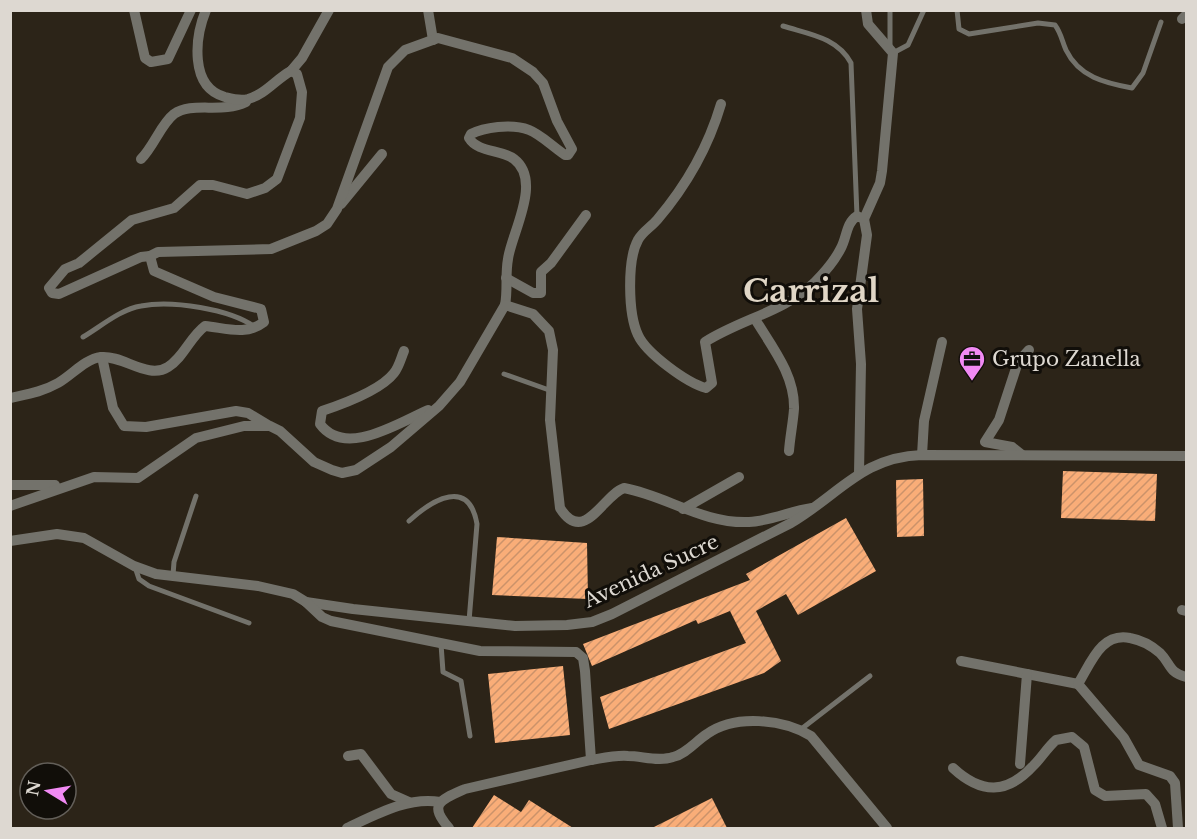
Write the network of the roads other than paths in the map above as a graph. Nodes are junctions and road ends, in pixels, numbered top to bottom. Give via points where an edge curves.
1 (134, 10) edge
2 (191, 10) edge
3 (206, 10) edge
4 (329, 10) edge
5 (428, 10) edge
6 (866, 10) edge
7 (890, 10) edge
8 (924, 10) edge
9 (957, 10) edge
10 (1161, 22) dead end
11 (783, 26) dead end
12 (433, 40) junction
13 (892, 52) junction
14 (291, 71) junction
15 (251, 99) junction
16 (720, 104) dead end
17 (382, 154) dead end
18 (141, 159) dead end
19 (337, 208) junction
20 (585, 215) dead end
21 (861, 217) junction
22 (150, 256) junction
23 (506, 278) junction
24 (505, 305) junction
25 (755, 319) junction
26 (257, 328) junction
27 (83, 338) dead end
28 (942, 342) dead end
29 (1029, 350) dead end
30 (404, 351) dead end
31 (102, 357) junction
32 (504, 374) dead end
33 (549, 390) junction
34 (10, 398) edge
35 (439, 406) junction
36 (270, 426) junction
37 (789, 451) dead end
38 (922, 455) junction
39 (1022, 455) junction
40 (1186, 456) edge
41 (859, 473) junction
42 (739, 477) dead end
43 (10, 485) edge
44 (64, 485) junction
45 (196, 496) dead end
46 (10, 506) edge
47 (817, 508) junction
48 (682, 509) junction
49 (409, 521) dead end
50 (10, 541) edge
51 (134, 566) junction
52 (173, 575) junction
53 (306, 602) junction
54 (469, 621) junction
55 (249, 623) dead end
56 (441, 644) junction
57 (961, 661) dead end
58 (1027, 674) junction
59 (870, 676) dead end
60 (1186, 677) edge
61 (1078, 684) junction
62 (800, 729) junction
63 (470, 736) dead end
64 (348, 756) dead end
65 (591, 760) junction
66 (1020, 764) dead end
67 (953, 768) dead end
68 (409, 802) junction
69 (440, 802) junction
70 (348, 828) edge
71 (449, 828) edge
72 (888, 828) edge
73 (1162, 828) edge
74 (1178, 828) edge

1 - 2 street via 145,58 151,62 168,59
3 - 15 street via 196,44 200,72 221,96
4 - 14 street
5 - 12 street
6 - 13 street via 868,24
7 - 13 lane
8 - 13 lane via 908,45
9 - 10 lane via 959,29 969,34 1038,23 1055,25 1080,70 1110,84 1132,88 1143,73
11 - 21 lane via 825,39 839,47 851,63
12 - 19 street via 405,50 388,67
12 - 23 street via 497,53 533,72 549,94 557,121 572,149 565,155 535,131 517,126 471,134 469,138 477,146 513,158 522,167 524,208 508,256
13 - 21 street via 880,183
14 - 15 street
14 - 22 street via 297,74 302,92 300,118 277,179 247,194 200,185 174,208 132,220 79,263 65,269 49,288 58,294
15 - 18 street via 231,108 181,110 167,122
16 - 25 street via 708,144 690,176 637,241 631,261 634,326 652,352 692,384 706,388 712,383 705,342
17 - 19 street
19 - 22 street via 327,224 316,231 271,249 158,252
20 - 23 street via 541,272 541,293 533,293
21 - 25 street via 850,221 842,247 816,282
21 - 41 street via 867,235 857,309 861,373
22 - 26 street via 154,271 170,279 214,297 261,309 264,322
23 - 24 street
24 - 33 street via 533,314 549,332 553,350
24 - 35 street via 460,382
25 - 37 street via 784,366 791,386 794,408
26 - 27 lane via 228,313 169,305 140,306
26 - 31 street via 237,331 205,326 168,367 158,370
28 - 38 street via 924,421
29 - 39 street via 1018,362 999,420 985,442 1012,447
30 - 35 street via 388,379 359,397 322,411 320,424 340,438 358,439
31 - 34 street via 45,390
31 - 36 street via 113,408 124,426 146,428 236,411 248,413
32 - 33 lane
33 - 48 street via 559,500 566,517 590,518 624,488
35 - 36 street via 384,452 356,470 342,473 315,462 290,438
36 - 44 street via 244,426 196,438 138,478 106,475
38 - 39 street, Avenida Sucre
38 - 41 street, Avenida Sucre via 882,460
39 - 40 street, Avenida Sucre
41 - 47 street, Avenida Sucre
42 - 48 street
43 - 44 street
44 - 46 street
45 - 52 lane
47 - 48 street via 748,522 710,518
47 - 54 street, Avenida Sucre via 592,622 515,626
49 - 54 lane via 443,499 457,496 469,501 474,509 477,524
50 - 51 street, Avenida Sucre via 57,534 84,538
51 - 52 street, Avenida Sucre
51 - 55 lane via 139,579 149,586
52 - 53 street, Avenida Sucre via 258,586 293,594
53 - 54 street, Avenida Sucre
53 - 56 street via 331,621
56 - 63 lane via 443,672 461,681
56 - 65 street via 480,651 576,651 583,658 585,670
57 - 58 street
58 - 61 street
58 - 66 street
59 - 62 lane
60 - 61 street via 1168,669 1152,647 1122,636 1102,645
61 - 74 street via 1124,738 1139,765 1170,776 1175,783
62 - 65 street via 774,722 732,722 708,732 676,757 625,755
62 - 72 street via 811,736
64 - 68 street via 361,753 391,794
65 - 69 street via 465,789
67 - 73 street via 980,788 1005,787 1026,774 1056,740 1072,737 1084,747 1095,790 1105,796 1146,794 1155,804
68 - 69 street
68 - 70 street
69 - 71 street via 439,817

